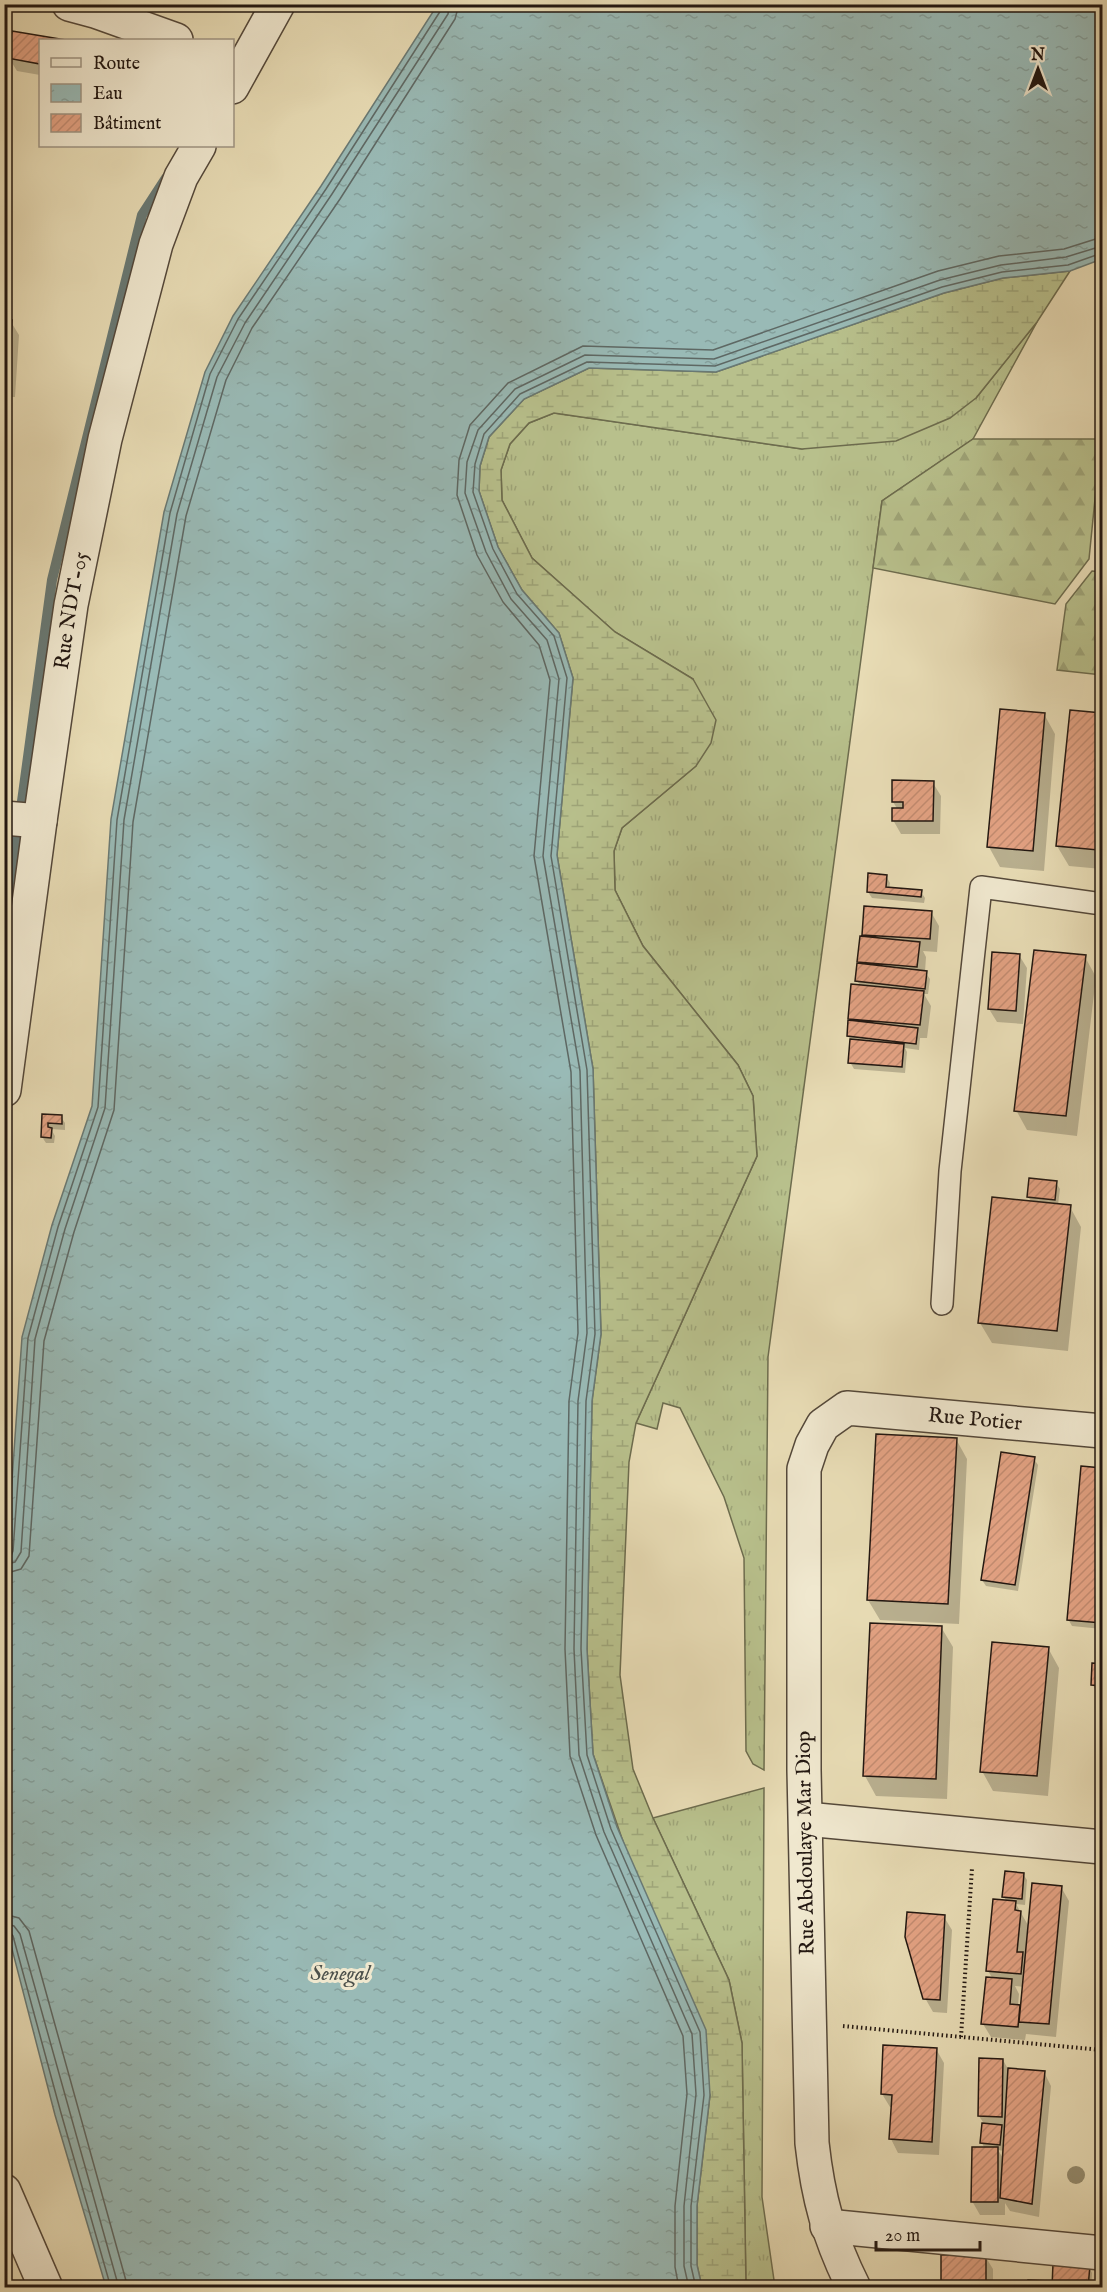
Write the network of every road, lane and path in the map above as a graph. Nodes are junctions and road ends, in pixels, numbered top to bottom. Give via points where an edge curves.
1 (69, 4) edge
2 (278, 4) edge
3 (173, 39) edge
4 (236, 72) edge
5 (198, 147) edge
6 (4, 818) edge
7 (40, 821) junction
8 (1102, 904) edge
9 (4, 1090) edge
10 (942, 1304) dead end
11 (847, 1408) joint
12 (1102, 1431) edge
13 (806, 1819) junction
14 (975, 1835) junction
15 (1102, 1847) edge
16 (809, 2023) junction
17 (961, 2037) junction
18 (1102, 2050) edge
19 (4, 2191) edge
20 (827, 2226) junction
21 (1102, 2253) edge
22 (46, 2288) edge
23 (854, 2288) edge

1 - 3 street
2 - 4 street
5 - 7 street, Rue NDT-05 via 181,177 156,244 105,439 71,605
6 - 7 street
7 - 9 street, Rue NDT-05
8 - 10 lane via 981,887 950,1171
11 - 12 street, Rue Potier
11 - 13 street, Rue Abdoulaye Mar Diop via 823,1425 804,1469
13 - 14 street
13 - 16 street, Rue Abdoulaye Mar Diop
14 - 15 street
14 - 17 path
16 - 17 path
16 - 20 street, Rue Abdoulaye Mar Diop via 812,2143 816,2184
17 - 18 path
19 - 22 street
20 - 21 street
20 - 23 street, Rue Abdoulaye Mar Diop

